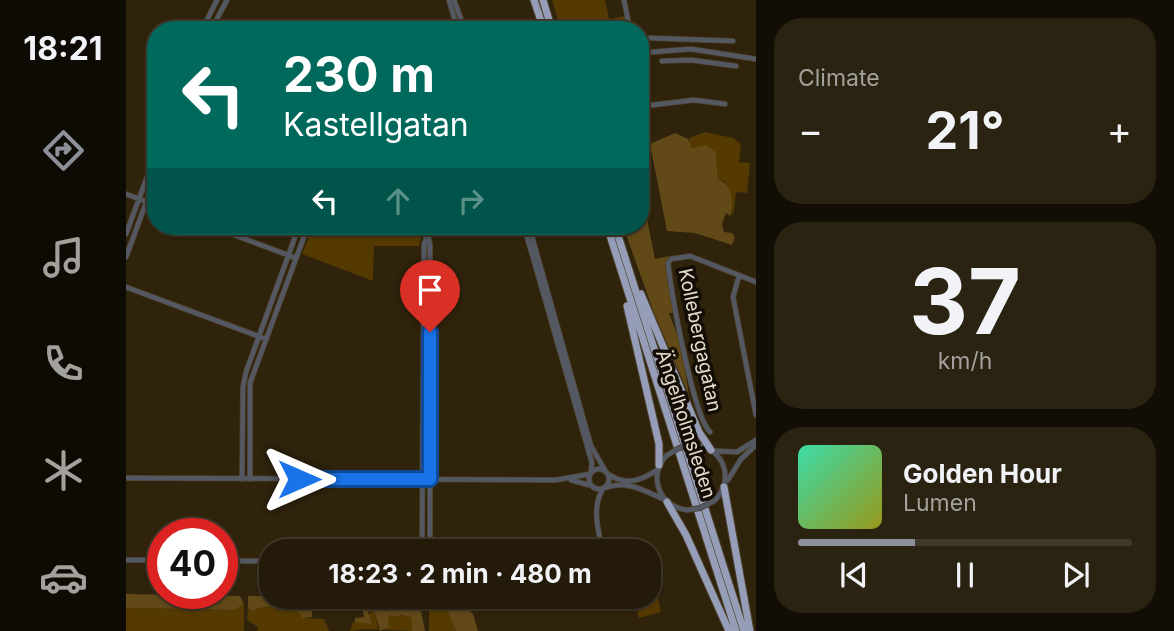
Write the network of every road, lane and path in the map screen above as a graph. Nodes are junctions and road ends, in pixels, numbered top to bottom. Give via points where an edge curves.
1 (217, 0) edge
2 (227, 0) edge
3 (451, 0) edge
4 (533, 0) edge
5 (543, 0) edge
6 (624, 0) edge
7 (206, 21) edge
8 (216, 21) edge
9 (454, 21) edge
10 (462, 21) edge
11 (541, 21) edge
12 (549, 21) edge
13 (628, 21) edge
14 (649, 38) dead end
15 (664, 38) junction
16 (733, 41) dead end
17 (664, 49) junction
18 (691, 49) junction
19 (649, 51) edge
20 (756, 59) edge
21 (691, 60) junction
22 (662, 61) dead end
23 (736, 66) dead end
24 (725, 104) dead end
25 (649, 105) edge
26 (147, 177) edge
27 (126, 194) edge
28 (139, 199) junction
29 (146, 202) joint
30 (126, 234) edge
31 (235, 235) edge
32 (296, 235) edge
33 (305, 235) edge
34 (428, 235) joint
35 (529, 235) edge
36 (529, 235) edge
37 (610, 235) edge
38 (619, 237) joint
39 (289, 255) junction
40 (126, 257) edge
41 (296, 258) junction
42 (619, 264) junction
43 (740, 276) junction
44 (756, 282) edge
45 (126, 287) edge
46 (259, 336) junction
47 (266, 339) junction
48 (756, 415) edge
49 (710, 432) dead end
50 (756, 442) edge
51 (711, 450) junction
52 (659, 467) junction
53 (591, 473) junction
54 (607, 473) junction
55 (126, 478) edge
56 (242, 479) junction
57 (250, 479) junction
58 (422, 479) junction
59 (430, 479) junction
60 (566, 480) junction
61 (591, 486) junction
62 (725, 486) junction
63 (604, 488) junction
64 (666, 501) junction
65 (597, 504) junction
66 (422, 539) edge
67 (430, 539) edge
68 (600, 539) edge
69 (126, 560) edge
70 (147, 561) edge
71 (238, 561) edge
72 (259, 561) edge
73 (729, 631) edge
74 (736, 631) edge
75 (744, 631) edge
76 (750, 631) edge

1 - 7 street
2 - 8 street
3 - 9 street
3 - 10 street
4 - 11 highway
5 - 12 highway
6 - 13 street
14 - 15 street
15 - 16 street
15 - 17 street
17 - 18 street
17 - 19 street
18 - 20 street
18 - 21 street
21 - 22 street
21 - 23 street
24 - 25 street via 685,100
26 - 28 street
27 - 28 street
28 - 29 street
28 - 30 street
29 - 40 street
31 - 39 street
32 - 39 street
33 - 41 street
34 - 58 street via 423,258
34 - 59 street
35 - 54 street via 591,446
36 - 53 street via 592,463
37 - 42 highway, Ängelholmsleden
38 - 51 highway via 699,432
38 - 75 highway, Ängelholmsleden
39 - 41 street
39 - 46 street
41 - 47 street
42 - 52 highway via 659,444
42 - 74 highway, Ängelholmsleden
43 - 44 street, Kollebergagatan
43 - 48 street via 733,297
43 - 49 street, Kollebergagatan via 690,256 668,263 693,394
45 - 46 street
46 - 47 street
46 - 56 street via 243,383
47 - 57 street via 250,383
50 - 51 street via 737,452
50 - 62 street
51 - 52 street, bridge via 695,445 680,448
51 - 62 street via 724,464
52 - 54 street via 642,480 616,479
52 - 64 street via 658,486
53 - 54 street via 600,469
53 - 60 street
53 - 61 street
54 - 63 street
55 - 56 street
56 - 57 street
57 - 58 street
58 - 59 street
58 - 66 street
59 - 60 street
59 - 67 street
60 - 61 street
61 - 63 street
61 - 65 street
62 - 64 street, bridge via 714,501 700,508 687,510
62 - 76 highway
63 - 64 street via 635,486
63 - 65 street
64 - 73 highway
65 - 68 street
69 - 70 street
71 - 72 street

